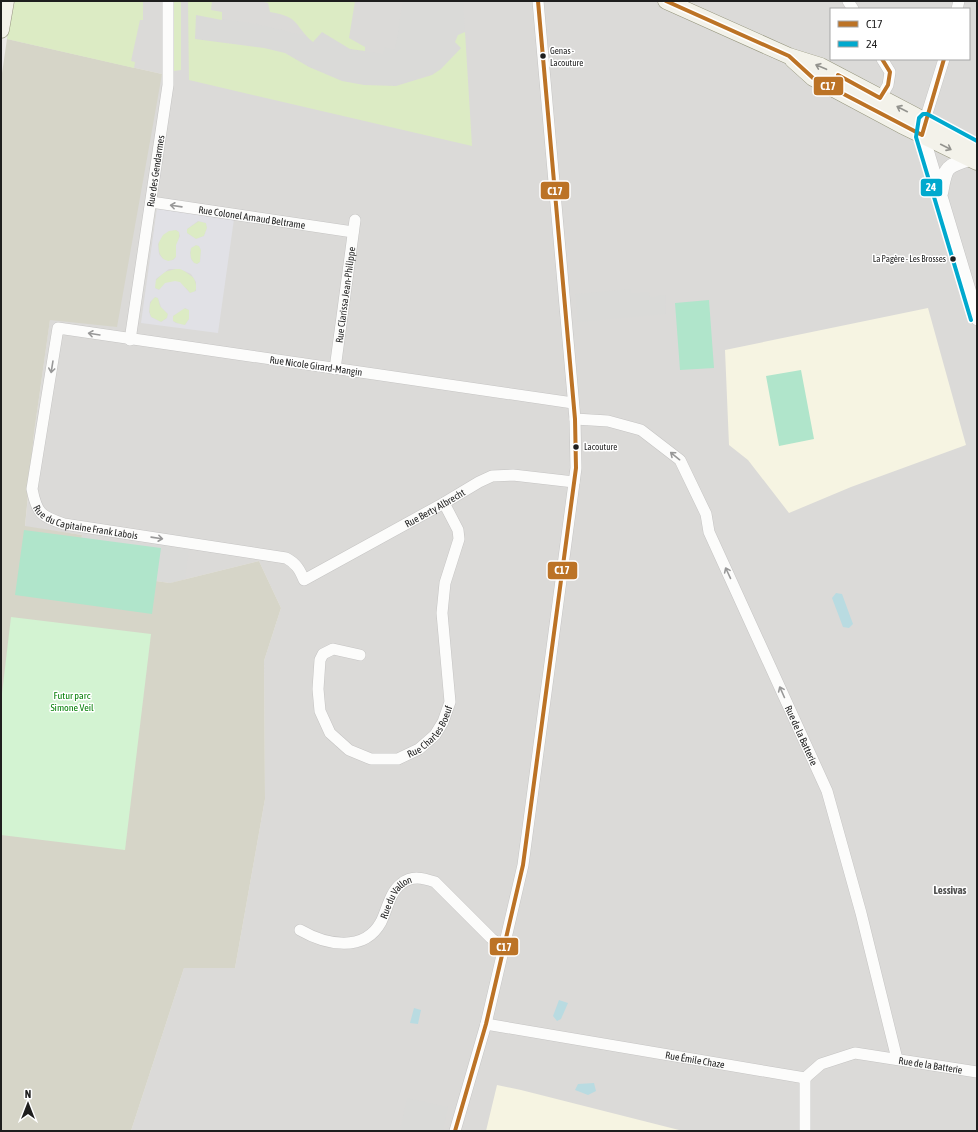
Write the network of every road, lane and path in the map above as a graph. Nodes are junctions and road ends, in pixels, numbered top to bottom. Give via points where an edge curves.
1 (6, 1) edge
2 (168, 1) edge
3 (538, 1) edge
4 (666, 1) edge
5 (1, 30) edge
6 (883, 60) edge
7 (944, 60) edge
8 (877, 104) junction
9 (923, 128) junction
10 (974, 156) edge
11 (941, 196) junction
12 (151, 202) junction
13 (355, 220) dead end
14 (353, 232) junction
15 (977, 318) edge
16 (58, 328) joint
17 (130, 340) junction
18 (335, 369) junction
19 (573, 403) junction
20 (575, 419) junction
21 (574, 482) junction
22 (444, 503) junction
23 (304, 580) joint
24 (360, 655) dead end
25 (300, 930) dead end
26 (504, 948) junction
27 (486, 1024) junction
28 (898, 1059) junction
29 (977, 1072) edge
30 (805, 1078) junction
31 (455, 1131) edge
32 (805, 1131) edge

1 - 5 main road
2 - 12 street, Rue des Gendarmes via 168,85
3 - 19 street
4 - 8 main road via 789,56 813,78
6 - 8 street via 890,72 888,85
7 - 9 street
8 - 9 main road
9 - 10 main road
9 - 11 street
10 - 11 street via 951,165 945,172
11 - 15 street
14 -> 12 street, Rue Colonel Arnaud Beltrame
12 - 17 street, Rue des Gendarmes
13 - 14 street, Rue Clarissa Jean-Philippe
14 - 18 street, Rue Clarissa Jean-Philippe
17 -> 16 street, Rue Nicole Girard-Mangin
16 -> 23 street, Rue du Capitaine Frank Labois via 32,489 35,506 45,517 64,524 286,558 294,562
17 - 18 street, Rue Nicole Girard-Mangin
18 - 19 street, Rue Nicole Girard-Mangin
19 - 20 street
20 - 21 street
28 -> 20 street, Rue de la Batterie via 827,791 709,532 706,514 680,460 641,430 608,421
21 - 22 street, Rue Berty Albrecht via 503,475 479,482
21 - 26 street via 523,866
22 - 23 street, Rue Berty Albrecht
22 - 24 street, Rue Charles Boeuf via 458,530 459,539 445,583 442,613 450,702 435,735 419,750 398,759 371,759 349,750 330,733 320,711 320,660 323,654 332,650
25 - 26 street, Rue du Vallon via 313,938 340,944 358,942 369,935 380,922 400,884 413,878 425,878 435,882
26 - 27 street
27 - 30 street, Rue Émile Chaze
27 - 31 street
28 - 29 street, Rue de la Batterie
28 - 30 street via 855,1053 821,1064
30 - 32 street

